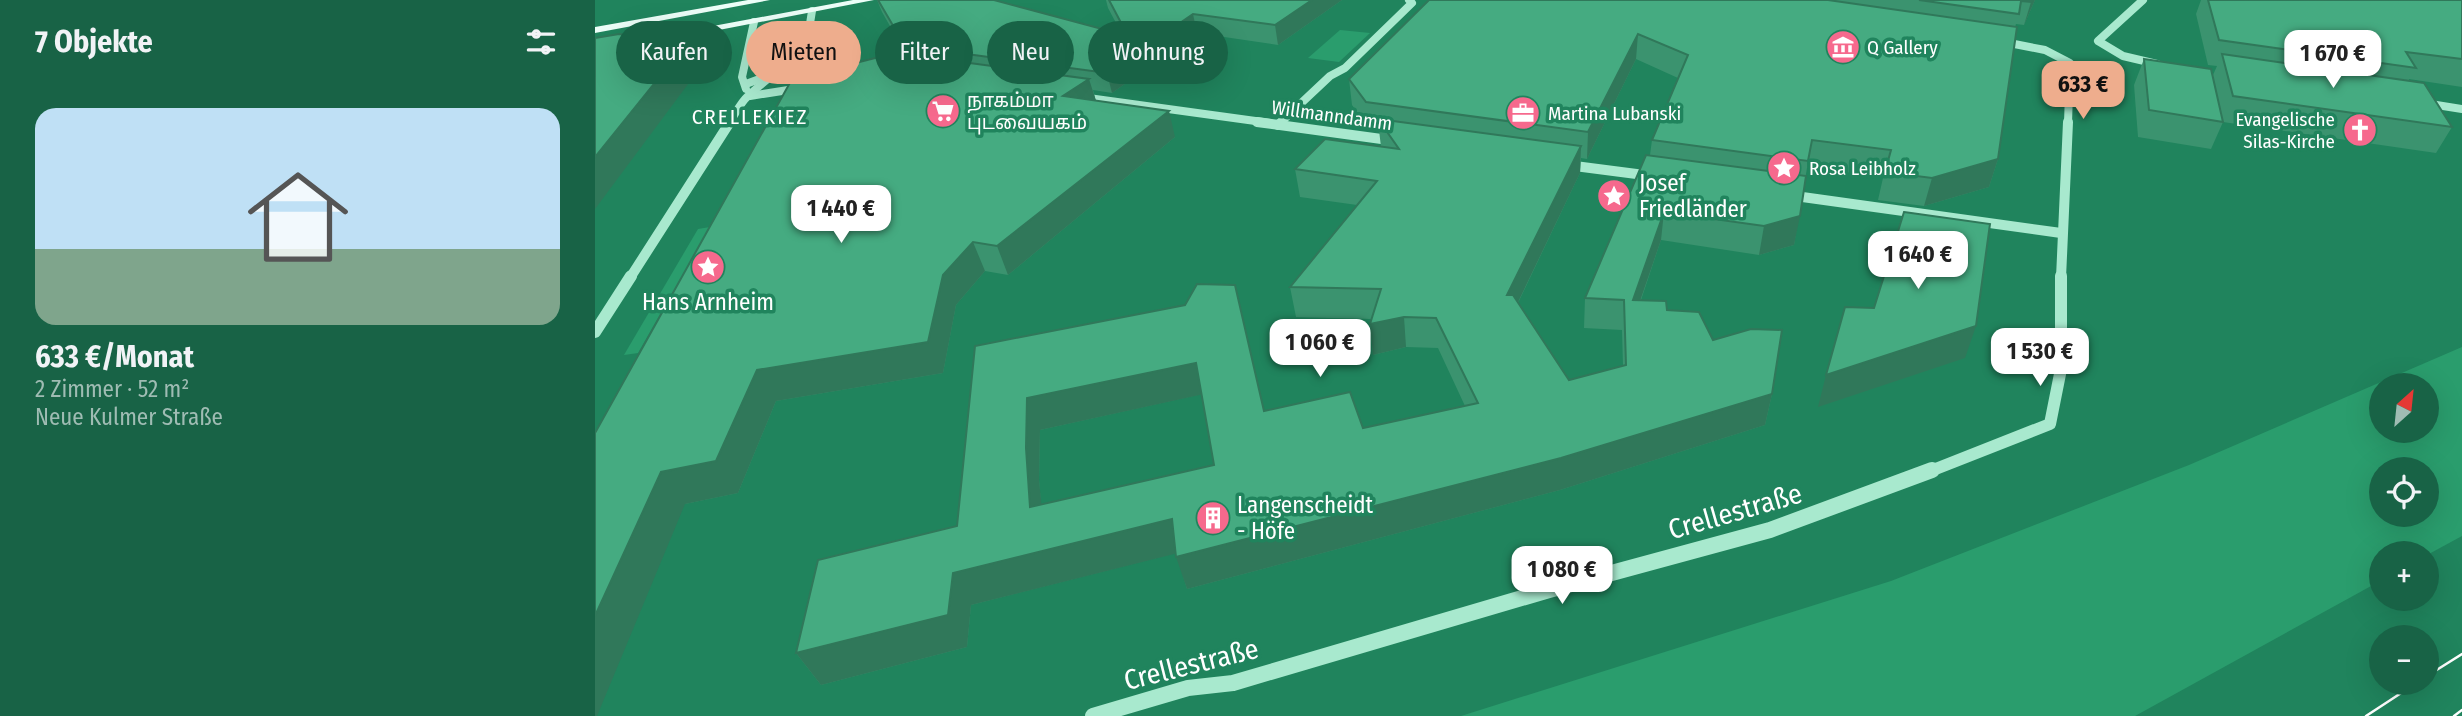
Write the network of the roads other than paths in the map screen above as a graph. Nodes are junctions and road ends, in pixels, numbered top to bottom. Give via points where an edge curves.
1 (765, 0) edge
2 (807, 0) edge
3 (869, 0) edge
4 (2143, 0) edge
5 (1410, 1) edge
6 (742, 2) edge
7 (812, 11) junction
8 (753, 21) edge
9 (759, 21) edge
10 (811, 21) edge
11 (746, 23) edge
12 (595, 30) edge
13 (1986, 39) edge
14 (595, 51) edge
15 (2111, 51) joint
16 (746, 62) edge
17 (871, 66) edge
18 (2167, 66) edge
19 (861, 67) edge
20 (746, 84) joint
21 (763, 84) edge
22 (812, 87) edge
23 (1071, 95) edge
24 (746, 97) junction
25 (2415, 102) edge
26 (2462, 109) edge
27 (1278, 125) junction
28 (1413, 143) edge
29 (1560, 164) edge
30 (1668, 178) edge
31 (1775, 194) edge
32 (2061, 233) junction
33 (595, 332) edge
34 (1093, 716) edge

1 - 6 main road
2 - 7 main road
3 - 7 main road
4 - 15 street via 2099,37
5 - 27 street via 1345,68 1330,76
6 - 8 main road
6 - 12 main road
7 - 9 main road
7 - 10 street
11 - 14 main road
13 - 32 street via 2039,48 2070,63
15 - 18 street
16 - 20 street
17 - 19 street
20 - 24 street
21 - 24 street
22 - 24 street
23 - 27 street, Willmanndamm
24 - 33 street
25 - 26 street
27 - 28 street, Willmanndamm
29 - 30 street
31 - 32 street
32 - 34 street, Crellestraße via 2061,369 2050,424 1770,530 1233,683 1188,688

